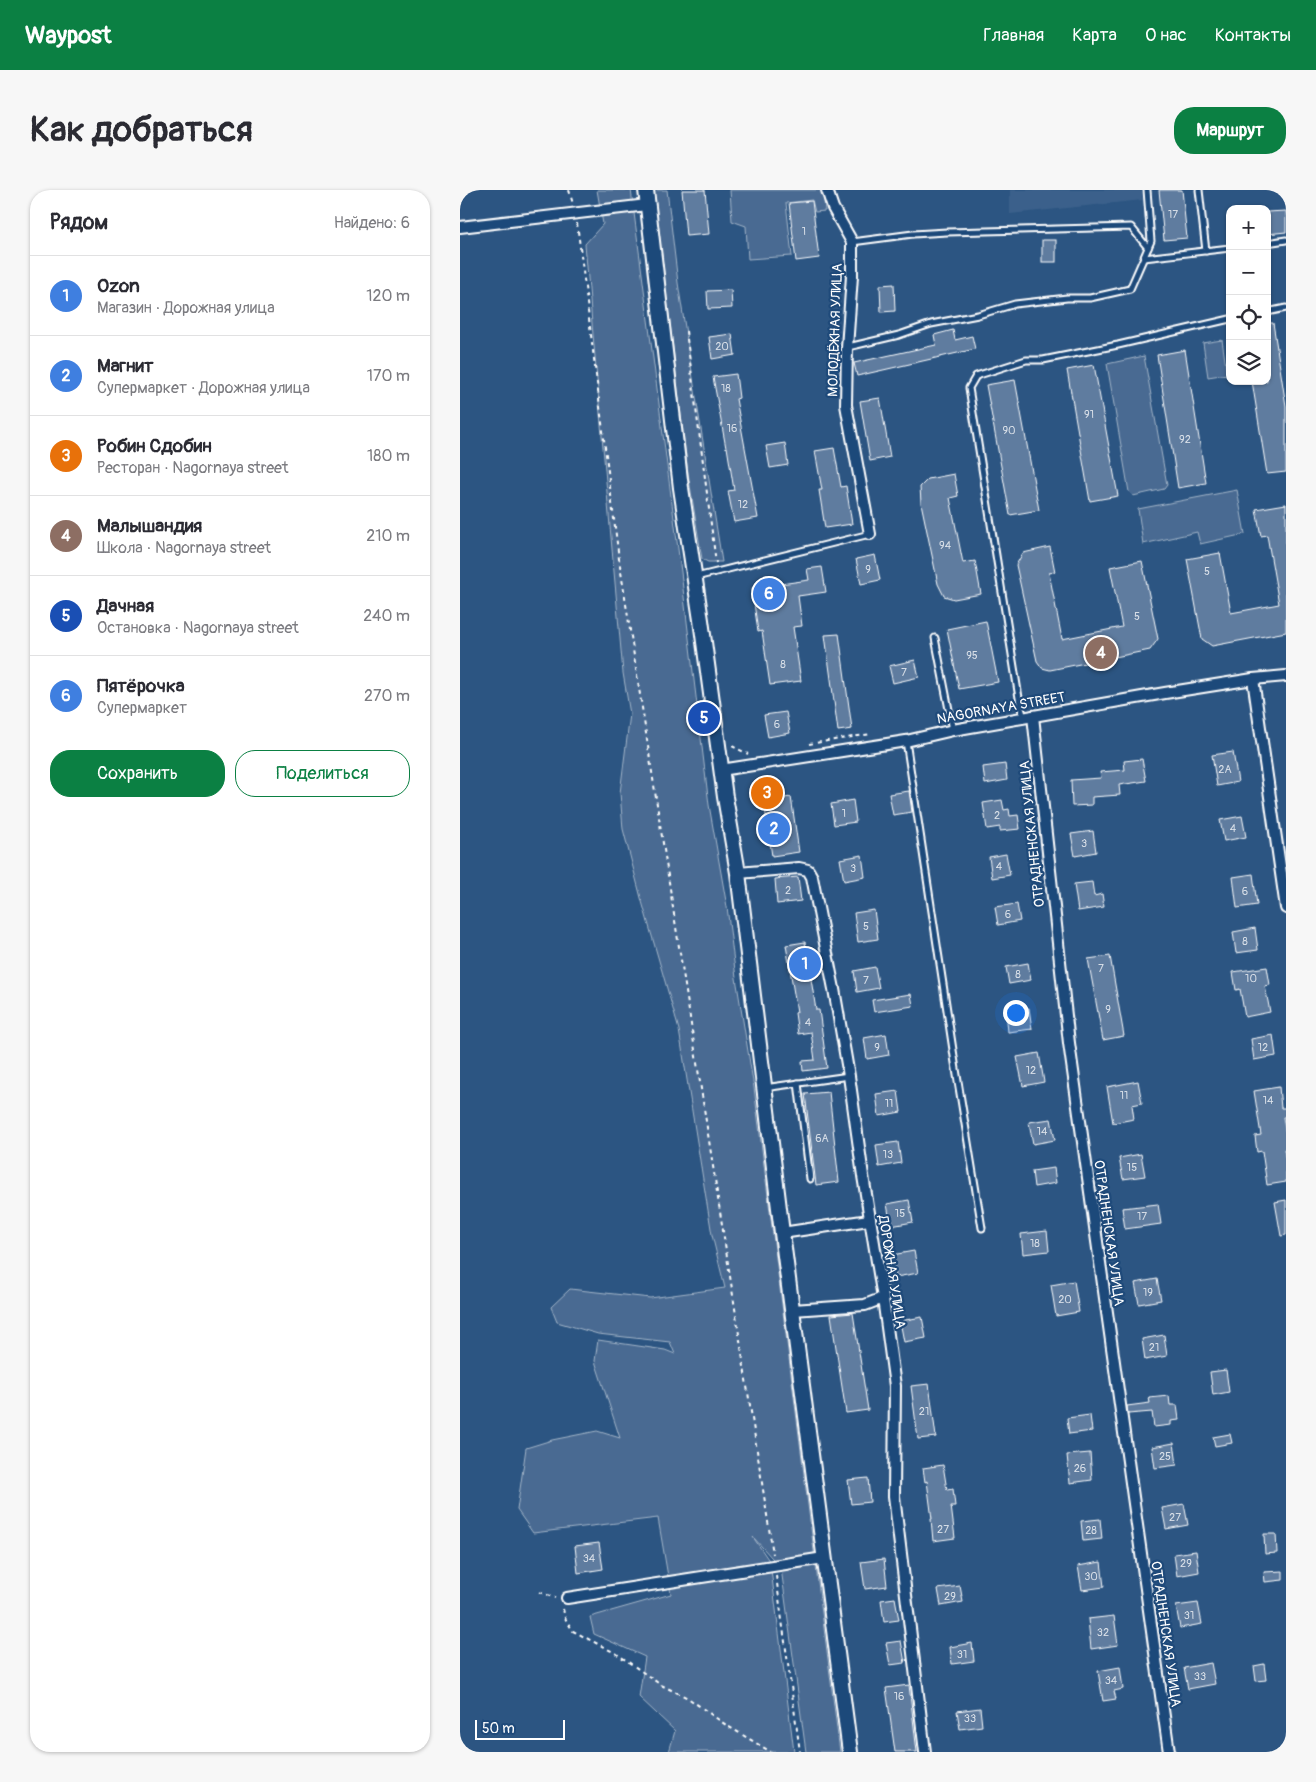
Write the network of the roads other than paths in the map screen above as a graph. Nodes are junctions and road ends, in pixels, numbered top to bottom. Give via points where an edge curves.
1 (646, 190) edge
2 (828, 190) edge
3 (1147, 190) edge
4 (1199, 190) edge
5 (647, 205) junction
6 (460, 227) edge
7 (1286, 240) edge
8 (852, 242) junction
9 (1271, 242) edge
10 (1148, 248) junction
11 (1226, 248) edge
12 (1206, 251) junction
13 (1144, 258) junction
14 (1286, 308) edge
15 (1271, 311) edge
16 (1226, 320) edge
17 (847, 348) junction
18 (870, 534) joint
19 (694, 578) junction
20 (935, 638) dead end
21 (1286, 676) edge
22 (1253, 679) junction
23 (1028, 717) junction
24 (953, 730) junction
25 (906, 740) junction
26 (721, 770) junction
27 (738, 873) junction
28 (1286, 908) edge
29 (849, 1076) junction
30 (798, 1083) junction
31 (764, 1088) junction
32 (810, 1179) dead end
33 (870, 1220) junction
34 (982, 1228) dead end
35 (782, 1233) junction
36 (883, 1298) junction
37 (793, 1310) junction
38 (824, 1558) junction
39 (568, 1598) dead end
40 (850, 1752) edge
41 (926, 1752) edge
42 (1169, 1752) edge

1 - 5 street
2 - 8 street via 832,208
3 - 10 lane via 1151,241
4 - 12 lane
5 - 6 street
5 - 19 street via 680,488
7 - 9 lane
8 - 10 lane via 947,232 1131,227
8 - 17 street, МОЛОДЁЖНАЯ УЛИЦА
10 - 13 lane
11 - 12 lane
12 - 13 lane
13 - 17 lane via 1130,289 1090,298 1015,304
14 - 15 lane
16 - 23 lane via 1044,360 1026,360 976,376 969,388 1018,694
17 - 18 street, МОЛОДЁЖНАЯ УЛИЦА via 846,405
18 - 19 lane
19 - 26 street
20 - 24 lane
21 - 22 street, NAGORNAYA STREET
22 - 23 street, NAGORNAYA STREET
22 - 28 street
23 - 24 street, NAGORNAYA STREET
23 - 42 street, ОТРАДНЕНСКАЯ УЛИЦА via 1069,1043
24 - 25 street, NAGORNAYA STREET
25 - 26 street, NAGORNAYA STREET
25 - 34 lane
26 - 27 street
27 - 29 street, ДОРОЖНАЯ УЛИЦА via 799,868 808,870 812,877
27 - 31 street
29 - 30 lane
29 - 33 street, ДОРОЖНАЯ УЛИЦА
30 - 31 lane
30 - 32 lane
31 - 35 street
33 - 35 street
33 - 36 street, ДОРОЖНАЯ УЛИЦА
35 - 37 street
36 - 37 street via 865,1305
36 - 41 street, ДОРОЖНАЯ УЛИЦА via 895,1386 894,1496
37 - 38 street
38 - 39 street
38 - 40 street

